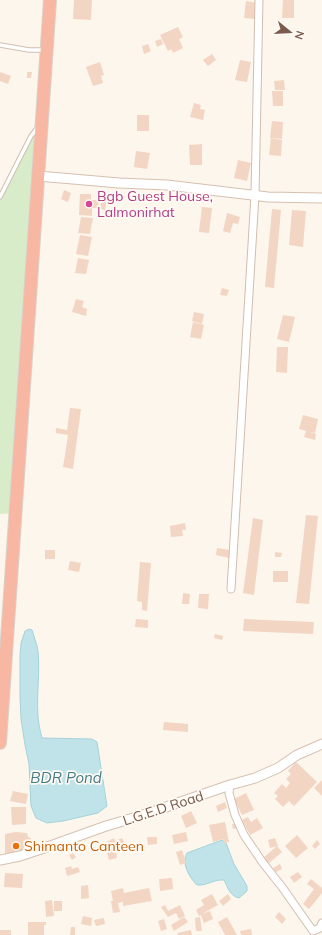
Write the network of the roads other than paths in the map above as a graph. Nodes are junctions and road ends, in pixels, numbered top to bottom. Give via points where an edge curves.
1 (50, 0) edge
2 (259, 0) edge
3 (0, 45) edge
4 (46, 50) junction
5 (42, 122) junction
6 (38, 176) junction
7 (255, 195) junction
8 (0, 196) edge
9 (322, 198) edge
10 (231, 589) dead end
11 (0, 743) edge
12 (322, 744) edge
13 (230, 785) junction
14 (0, 860) edge
15 (322, 923) edge

1 - 4 highway
2 - 7 street
3 - 4 lane
4 - 5 highway
5 - 6 highway
5 - 8 lane via 31,136
6 - 7 main road via 166,185
6 - 11 highway
7 - 9 main road
7 - 10 street
12 - 13 main road, L.G.E.D Road via 297,755 278,768
13 - 14 main road, L.G.E.D Road via 20,856
13 - 15 street via 229,793 235,815 244,835 313,931 320,928

